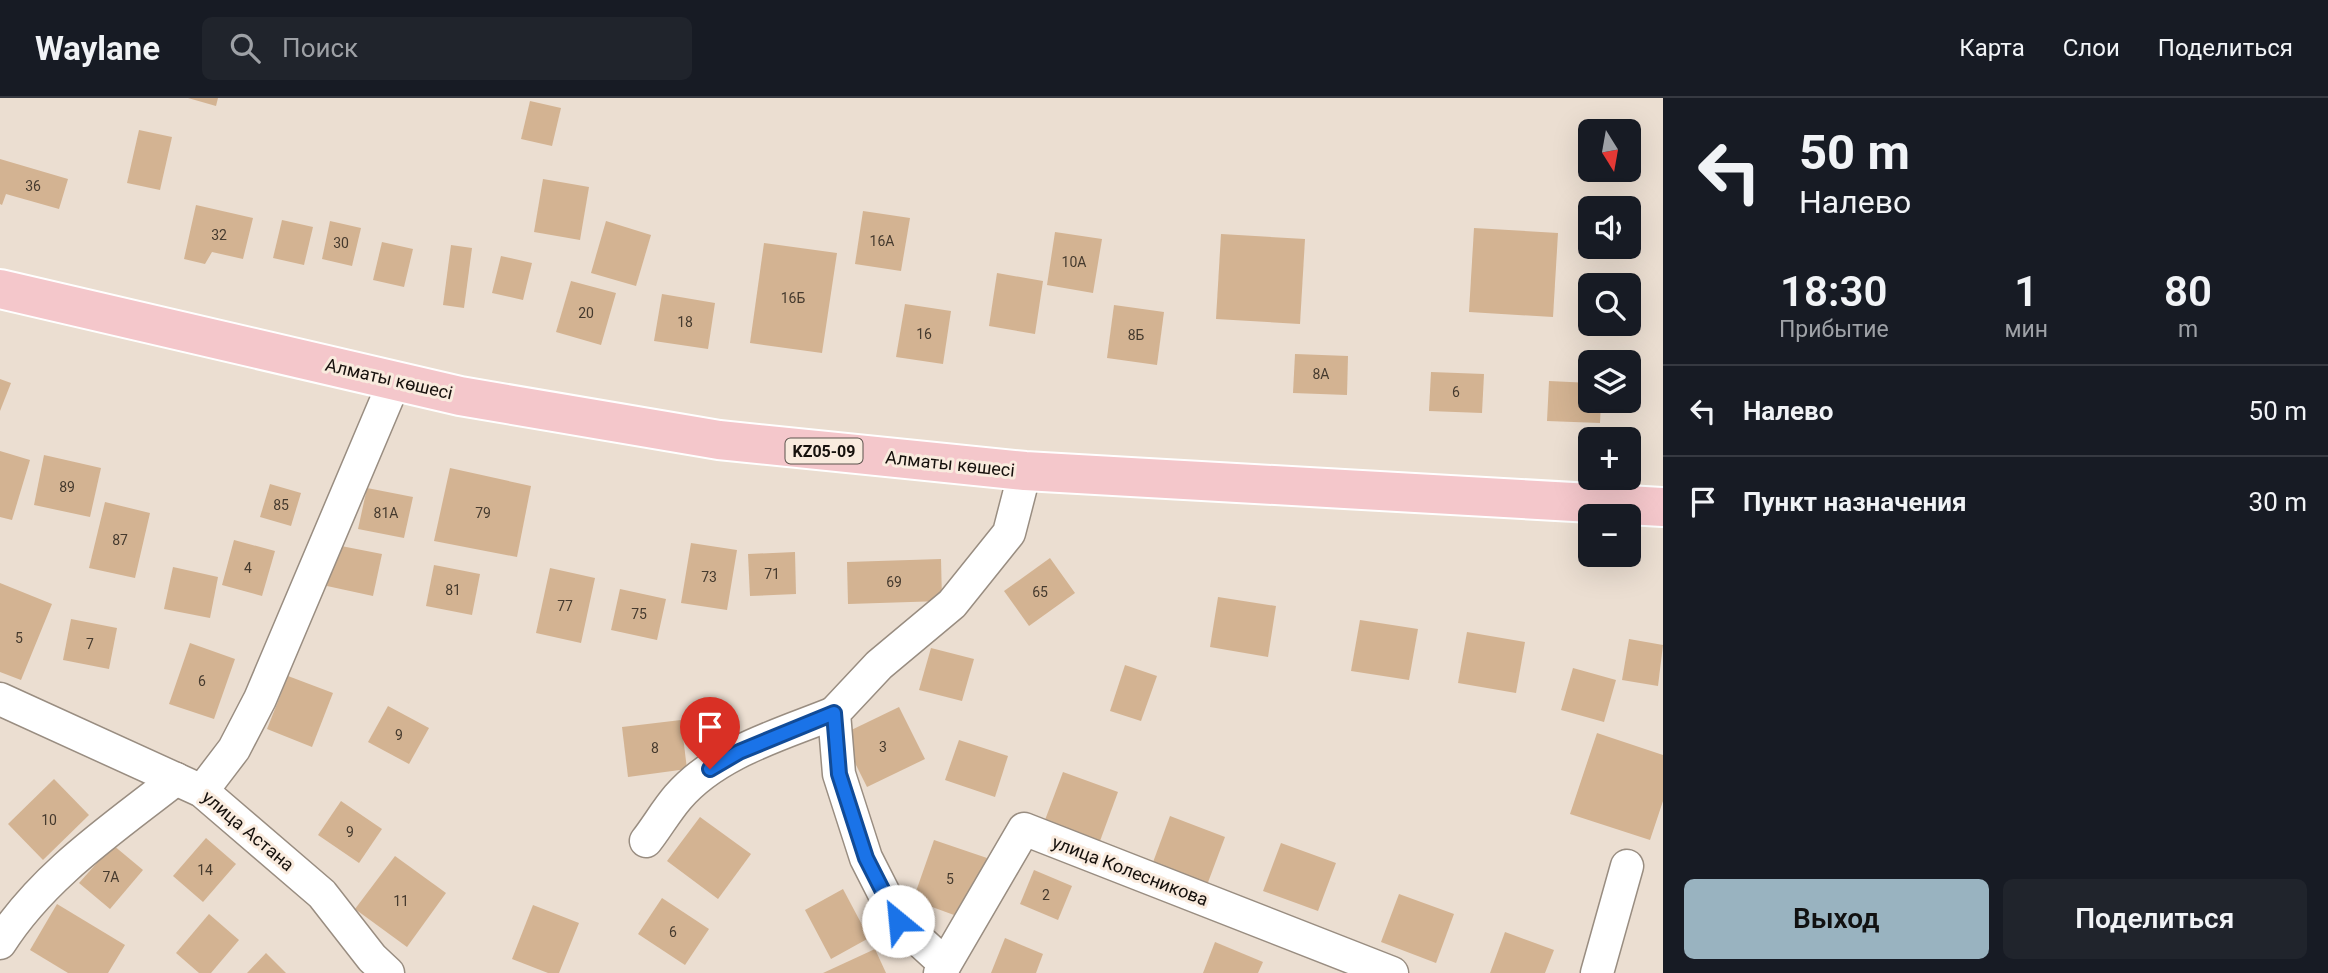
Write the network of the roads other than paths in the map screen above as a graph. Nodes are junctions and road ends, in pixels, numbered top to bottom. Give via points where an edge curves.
1 (0, 289) edge
2 (395, 380) junction
3 (1025, 471) junction
4 (1663, 507) edge
5 (0, 699) edge
6 (834, 713) junction
7 (189, 785) junction
8 (646, 841) dead end
9 (1627, 866) dead end
10 (0, 943) edge
11 (943, 968) edge
12 (388, 973) edge
13 (1392, 973) edge
14 (1597, 973) edge

1 - 2 main road, Алматы көшесі / KZ05-09
2 - 3 main road, Алматы көшесі / KZ05-09 via 460,396 719,440
2 - 7 street via 260,699 234,748
3 - 4 main road, Алматы көшесі / KZ05-09
3 - 6 street via 1009,533 952,604 879,665
5 - 7 street, улица Астана
6 - 8 street via 739,752 710,769 679,797
6 - 11 street via 839,774 866,858 898,921
7 - 10 street via 70,863
7 - 12 street, улица Астана via 322,894
9 - 14 street
11 - 13 street, улица Колесникова via 1024,830

